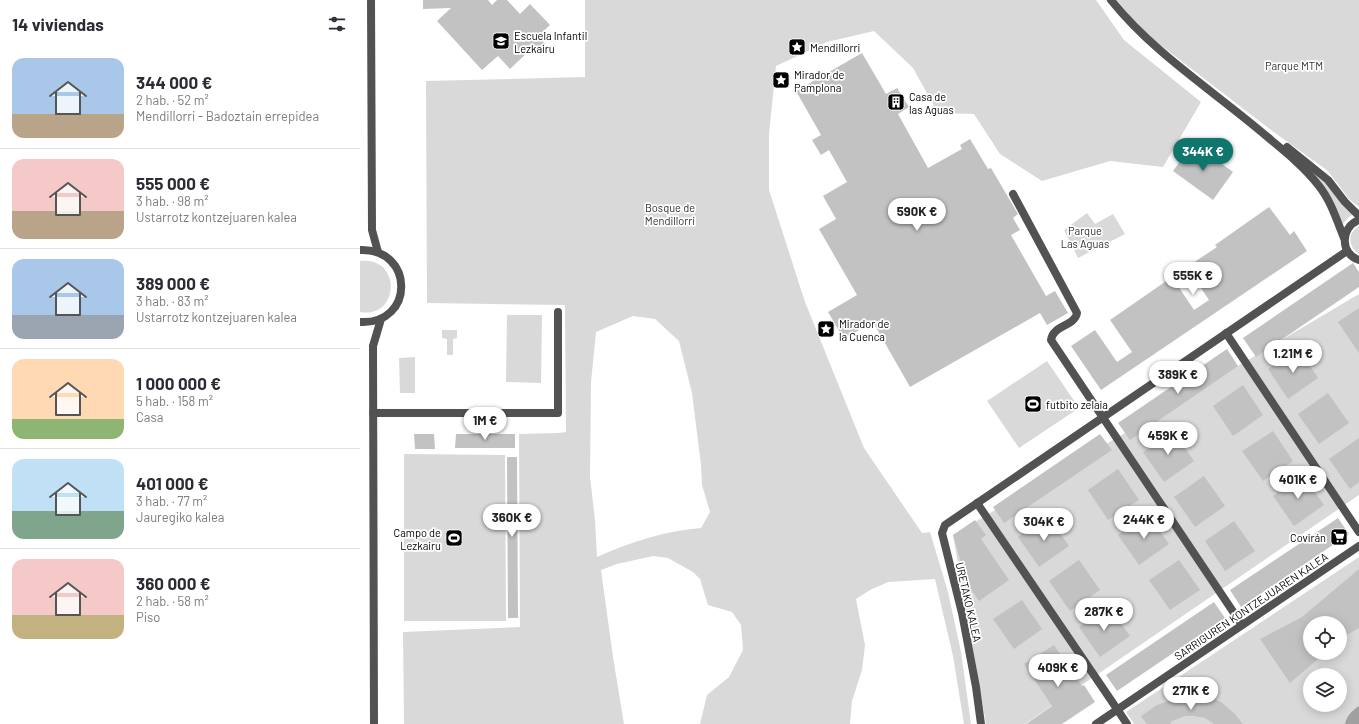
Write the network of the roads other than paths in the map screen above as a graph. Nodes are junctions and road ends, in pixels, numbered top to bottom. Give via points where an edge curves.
1 (371, 0) edge
2 (1111, 0) edge
3 (1258, 128) junction
4 (1013, 194) dead end
5 (1359, 216) edge
6 (1359, 220) edge
7 (1344, 238) junction
8 (360, 250) edge
9 (1347, 251) junction
10 (378, 252) junction
11 (1359, 260) edge
12 (558, 312) dead end
13 (381, 319) junction
14 (360, 322) edge
15 (1226, 333) junction
16 (373, 413) junction
17 (1103, 418) junction
18 (977, 503) junction
19 (1359, 532) edge
20 (1359, 546) edge
21 (1242, 625) junction
22 (1117, 709) junction
23 (374, 724) edge
24 (980, 724) edge
25 (1096, 724) edge
26 (1127, 724) edge

1 - 10 street via 372,230
2 - 3 street via 1124,17 1149,41
3 - 5 street via 1282,143 1328,180
3 - 7 street via 1304,168 1320,187
4 - 17 street via 1077,313 1075,318 1055,331 1051,340
6 - 7 street via 1350,225
7 - 9 street
8 - 10 street
9 - 11 street
9 - 15 street, URETAKO KALEA
10 - 13 street via 389,259 401,279 398,302 391,312
12 - 16 street via 558,413
13 - 14 street
13 - 16 street via 373,346
15 - 17 street, URETAKO KALEA
15 - 19 street
16 - 23 street
17 - 18 street, URETAKO KALEA
17 - 21 street
18 - 22 street
18 - 24 street, URETAKO KALEA via 944,525 942,533 962,613
20 - 21 street, SARRIGUREN KONTZEJUAREN KALEA
21 - 22 street, SARRIGUREN KONTZEJUAREN KALEA
22 - 25 street, SARRIGUREN KONTZEJUAREN KALEA
22 - 26 street

